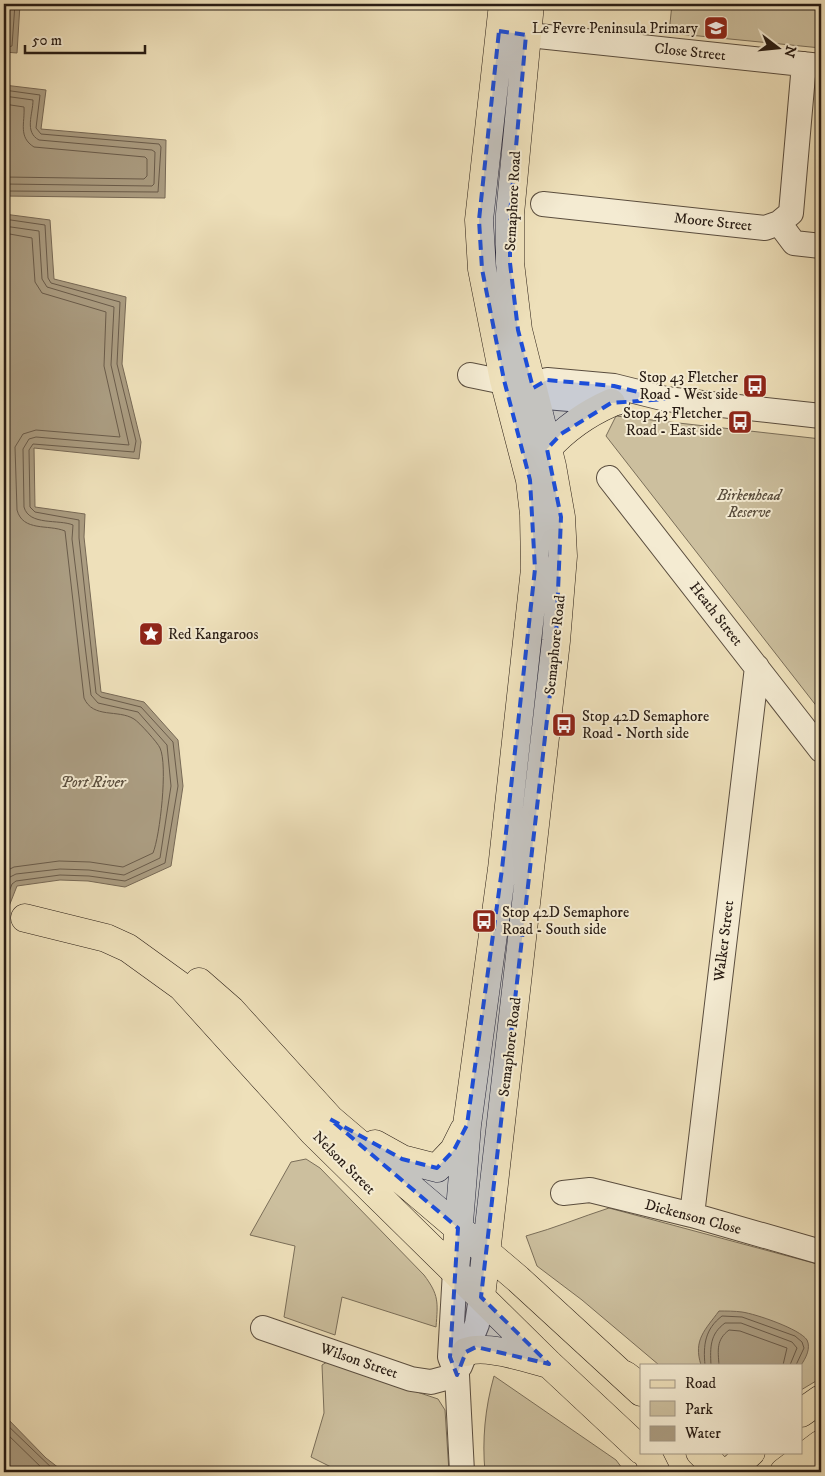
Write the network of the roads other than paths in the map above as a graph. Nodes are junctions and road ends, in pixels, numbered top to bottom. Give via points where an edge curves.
1 (503, 4) edge
2 (530, 4) edge
3 (499, 31) junction
4 (526, 35) junction
5 (813, 65) edge
6 (543, 204) dead end
7 (778, 223) junction
8 (821, 246) edge
9 (470, 375) dead end
10 (504, 380) junction
11 (533, 388) junction
12 (666, 399) junction
13 (611, 403) junction
14 (821, 416) edge
15 (548, 449) junction
16 (609, 478) dead end
17 (757, 667) junction
18 (821, 750) edge
19 (15, 918) edge
20 (330, 1118) junction
21 (467, 1125) junction
22 (563, 1193) dead end
23 (692, 1216) junction
24 (458, 1228) junction
25 (486, 1252) junction
26 (821, 1252) edge
27 (455, 1271) junction
28 (480, 1296) junction
29 (263, 1328) dead end
30 (461, 1363) junction
31 (549, 1364) junction
32 (636, 1385) edge
33 (821, 1399) edge
34 (802, 1412) edge
35 (821, 1444) edge
36 (640, 1450) edge
37 (702, 1454) edge
38 (749, 1454) edge
39 (462, 1472) edge
40 (720, 1472) edge
41 (729, 1472) edge
42 (784, 1472) edge

1 - 3 main road, Semaphore Road
2 - 4 main road, Semaphore Road
3 - 4 street, Close Street
3 - 10 main road, Semaphore Road via 479,220 482,269
4 - 5 street, Close Street
4 - 11 main road, Semaphore Road via 510,214 510,263 518,330
5 - 7 street via 791,214
6 - 7 street, Moore Street via 765,228
7 - 8 street via 794,243
9 - 10 street
10 - 11 street
10 - 21 main road, Semaphore Road via 530,480 535,568 502,868
11 - 12 street via 547,380 614,386
11 - 13 street via 546,397
11 - 15 main road, Semaphore Road
12 - 13 street
12 - 14 street
13 - 15 main road via 561,434
15 - 25 main road, Semaphore Road via 561,517 562,566
16 - 17 street, Heath Street
17 - 18 street, Heath Street
17 - 23 street, Walker Street
19 - 20 main road, Nelson Street via 57,912 91,915 156,945 232,1010
19 - 27 main road, Nelson Street via 106,938 128,948 182,987 314,1133
20 - 21 main road via 402,1159 437,1168 454,1150
20 - 24 main road, Nelson Street
21 - 24 main road, Semaphore Road
22 - 23 street, Dickenson Close via 590,1190
23 - 26 street, Dickenson Close
24 - 25 main road, Nelson Street
24 - 27 main road, Semaphore Road
25 - 28 main road, Semaphore Road
25 - 32 main road, Nelson Street
27 - 28 main road, Nelson Street
27 - 30 street, Semaphore Road via 450,1357
28 - 30 street, Semaphore Road via 477,1324
28 - 31 main road, Nelson Street
29 - 30 street, Wilson Street via 411,1379 431,1382
30 - 31 main road via 476,1347
30 - 39 street, Semaphore Road
31 - 36 main road, Nelson Street
33 - 34 main road
35 - 42 main road
37 - 40 main road
38 - 41 main road

